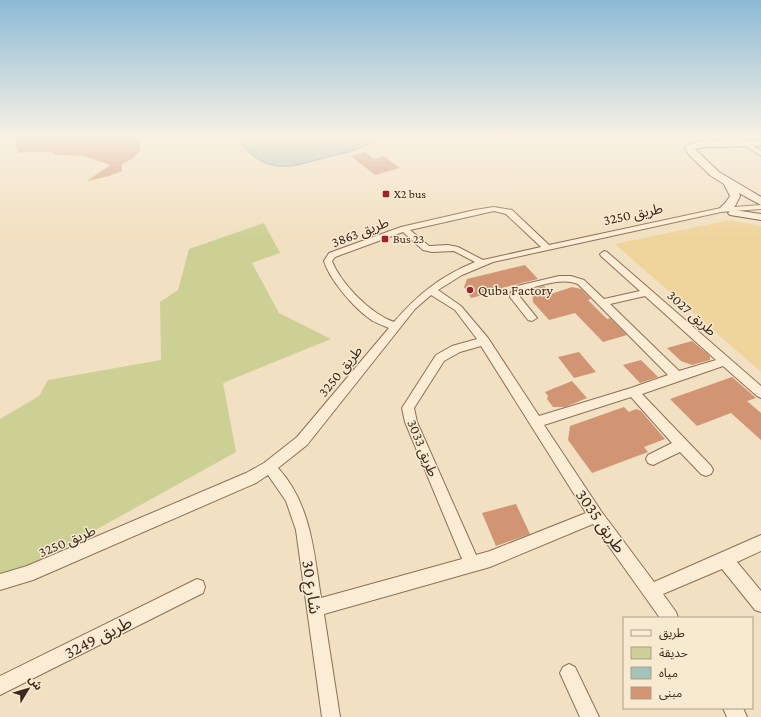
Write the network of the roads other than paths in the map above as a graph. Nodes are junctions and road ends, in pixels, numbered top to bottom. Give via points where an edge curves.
1 (710, 169) edge
2 (713, 169) edge
3 (729, 184) junction
4 (761, 196) edge
5 (761, 202) edge
6 (761, 207) edge
7 (729, 211) junction
8 (761, 212) edge
9 (761, 217) edge
10 (404, 229) junction
11 (547, 248) junction
12 (604, 254) dead end
13 (482, 263) junction
14 (430, 290) junction
15 (647, 292) junction
16 (602, 303) junction
17 (532, 318) dead end
18 (395, 326) junction
19 (484, 341) junction
20 (725, 361) junction
21 (677, 376) junction
22 (634, 392) junction
23 (761, 393) edge
24 (536, 422) junction
25 (682, 445) junction
26 (653, 458) dead end
27 (269, 467) junction
28 (706, 470) dead end
29 (596, 516) junction
30 (761, 543) edge
31 (725, 560) junction
32 (472, 564) junction
33 (0, 582) edge
34 (197, 588) dead end
35 (651, 591) junction
36 (761, 604) edge
37 (315, 608) junction
38 (669, 617) edge
39 (569, 673) dead end
40 (0, 686) edge
41 (331, 717) edge
42 (590, 717) edge

1 - 3 street
2 - 4 street
3 - 5 street
3 - 7 street via 735,196
6 - 7 street, طريق 3250
7 - 8 street, طريق 3250
7 - 9 street
7 - 11 street, طريق 3250 via 713,212
10 - 11 street, طريق 3863 via 475,212 499,209 509,212
10 - 13 street, طريق 3863 via 425,248 458,250
10 - 18 street, طريق 3863 via 336,252 328,261 339,280 364,308 377,319
11 - 13 street, طريق 3250
12 - 15 street, طريق 3027
13 - 14 street, طريق 3250 via 452,276
14 - 18 street, طريق 3250
14 - 19 street, طريق 3035 via 458,308
15 - 16 street
15 - 20 street, طريق 3027
16 - 17 street via 582,282 565,277 520,288 516,292 515,297
16 - 21 street
18 - 27 street, طريق 3250 via 302,441
19 - 24 street, طريق 3035
19 - 32 street, طريق 3033 via 456,349 440,358 408,408 410,422
20 - 21 street
20 - 23 street, طريق 3027
21 - 22 street
22 - 24 street
22 - 25 street
24 - 29 street, طريق 3035
25 - 26 street
25 - 28 street
27 - 33 street, طريق 3250 via 231,487 27,574
27 - 37 street, شارع 30 via 288,489 298,511
29 - 32 street
29 - 35 street, طريق 3035
30 - 31 street
31 - 35 street
31 - 36 street
32 - 37 street
34 - 40 street, طريق 3249
35 - 38 street, طريق 3035
37 - 41 street, شارع 30
39 - 42 street

